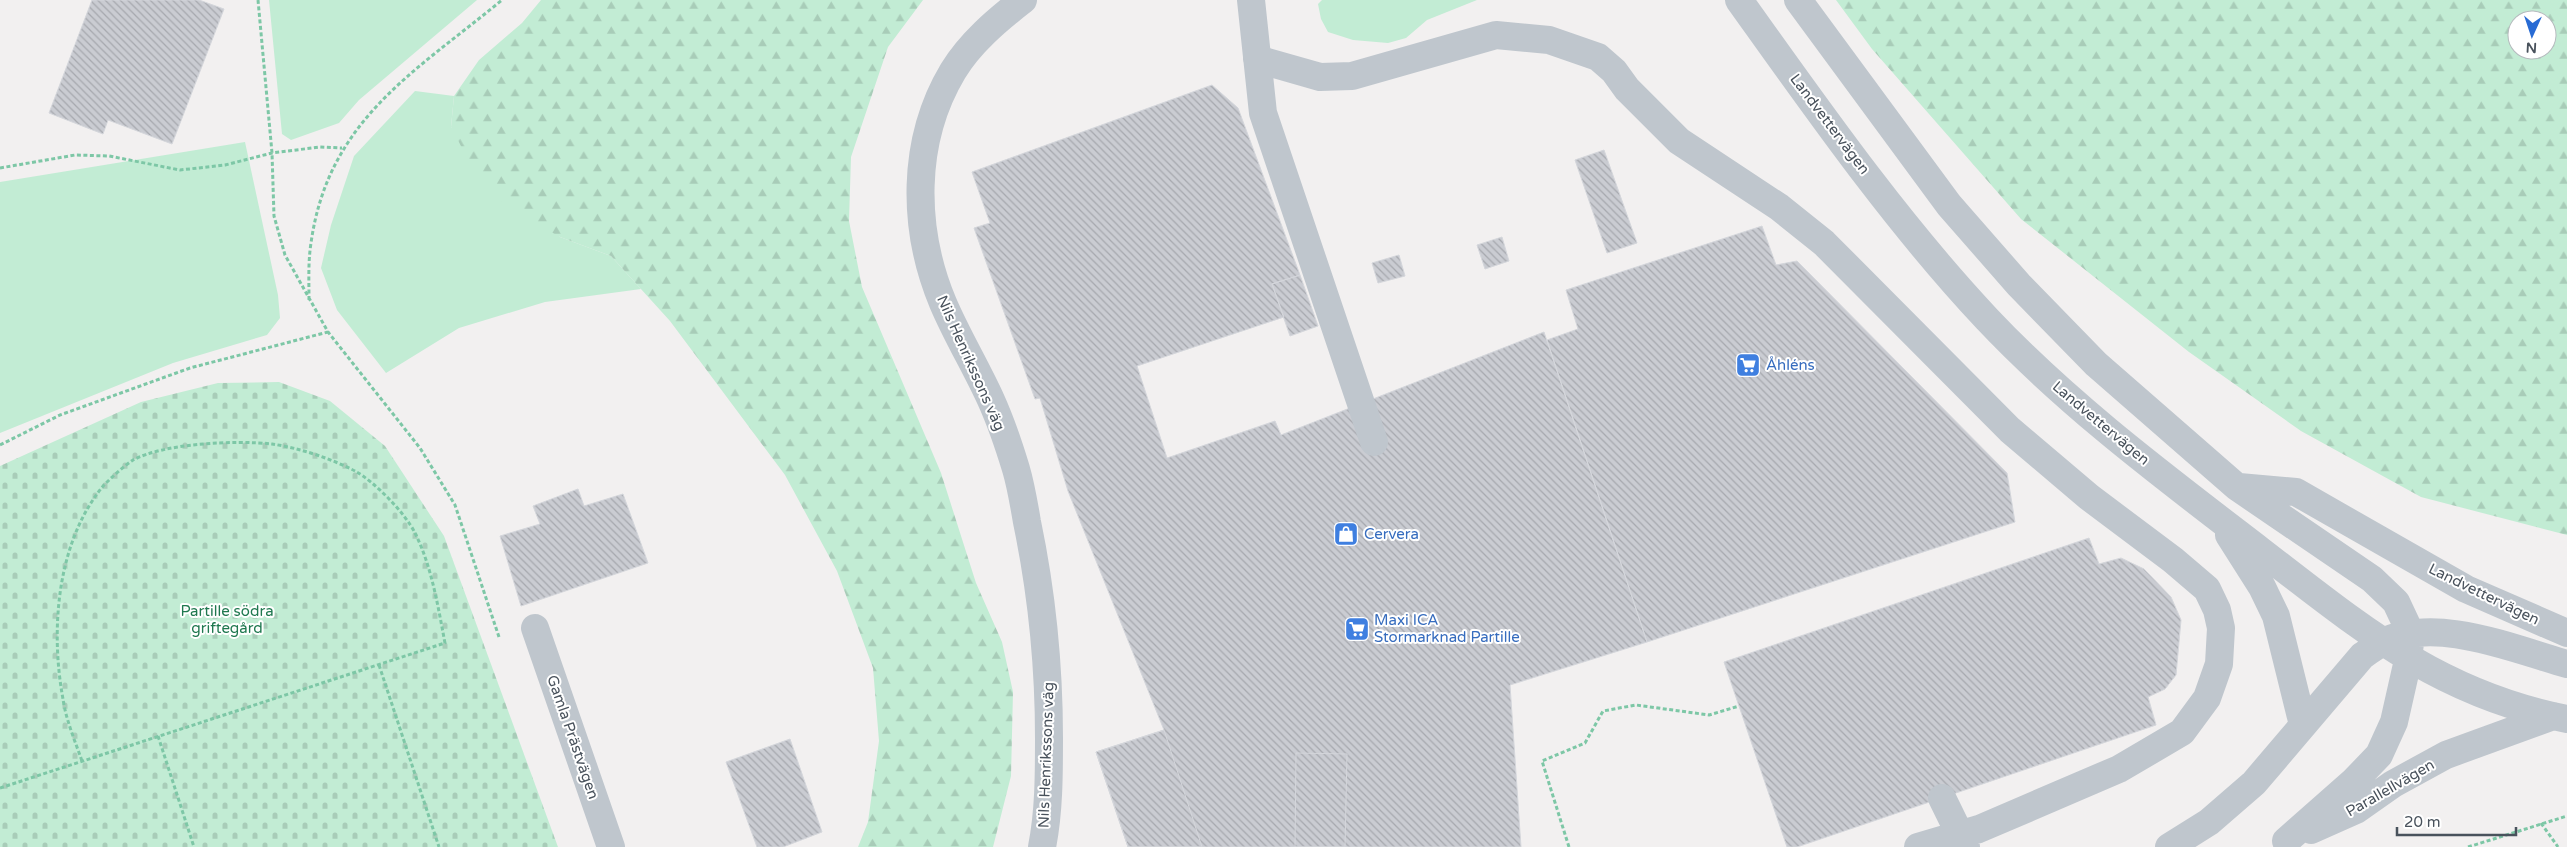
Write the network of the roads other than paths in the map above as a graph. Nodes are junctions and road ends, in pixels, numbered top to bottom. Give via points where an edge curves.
1 (1023, 0) edge
2 (1251, 0) edge
3 (1739, 0) edge
4 (1798, 0) edge
5 (1257, 59) junction
6 (1374, 442) dead end
7 (2237, 487) junction
8 (2219, 519) junction
9 (535, 628) dead end
10 (2567, 634) edge
11 (2382, 643) junction
12 (2410, 647) junction
13 (2567, 664) edge
14 (2560, 718) edge
15 (2303, 726) junction
16 (1942, 798) dead end
17 (1963, 841) edge
18 (2280, 844) edge
19 (611, 847) edge
20 (1042, 847) edge
21 (1918, 847) edge
22 (2169, 847) edge

1 - 20 street, Nils Henrikssons väg via 991,25 953,70 933,114 921,164 920,212 927,258 942,303 992,402 1016,470 1034,554 1045,621 1049,686 1049,763
2 - 5 street
3 - 8 street, Landvettervägen via 1910,229 1987,319 2084,412
4 - 7 street via 1949,205 2019,285 2096,364
5 - 6 street via 1263,113
5 - 17 street via 1320,77 1344,76 1496,35 1549,40 1598,57 1679,142 1778,207 1824,243 2010,430 2089,497 2174,560 2207,589 2221,628 2219,664 2207,698 2182,732 2119,769 1979,828
7 - 10 street, Landvettervägen via 2296,492 2466,589
7 - 12 street via 2372,579 2396,602
8 - 11 street, Landvettervägen
8 - 15 street via 2276,616
9 - 19 street, Gamla Prästvägen
11 - 12 street
11 - 15 street via 2362,656
12 - 13 street via 2438,633 2479,638
12 - 14 street via 2456,685 2497,701
12 - 18 street, Parallellvägen via 2394,722 2379,755 2354,781
14 - 18 street, Parallellvägen via 2446,756 2393,784 2356,810
15 - 22 street via 2254,783 2209,822
16 - 17 street
17 - 21 street

